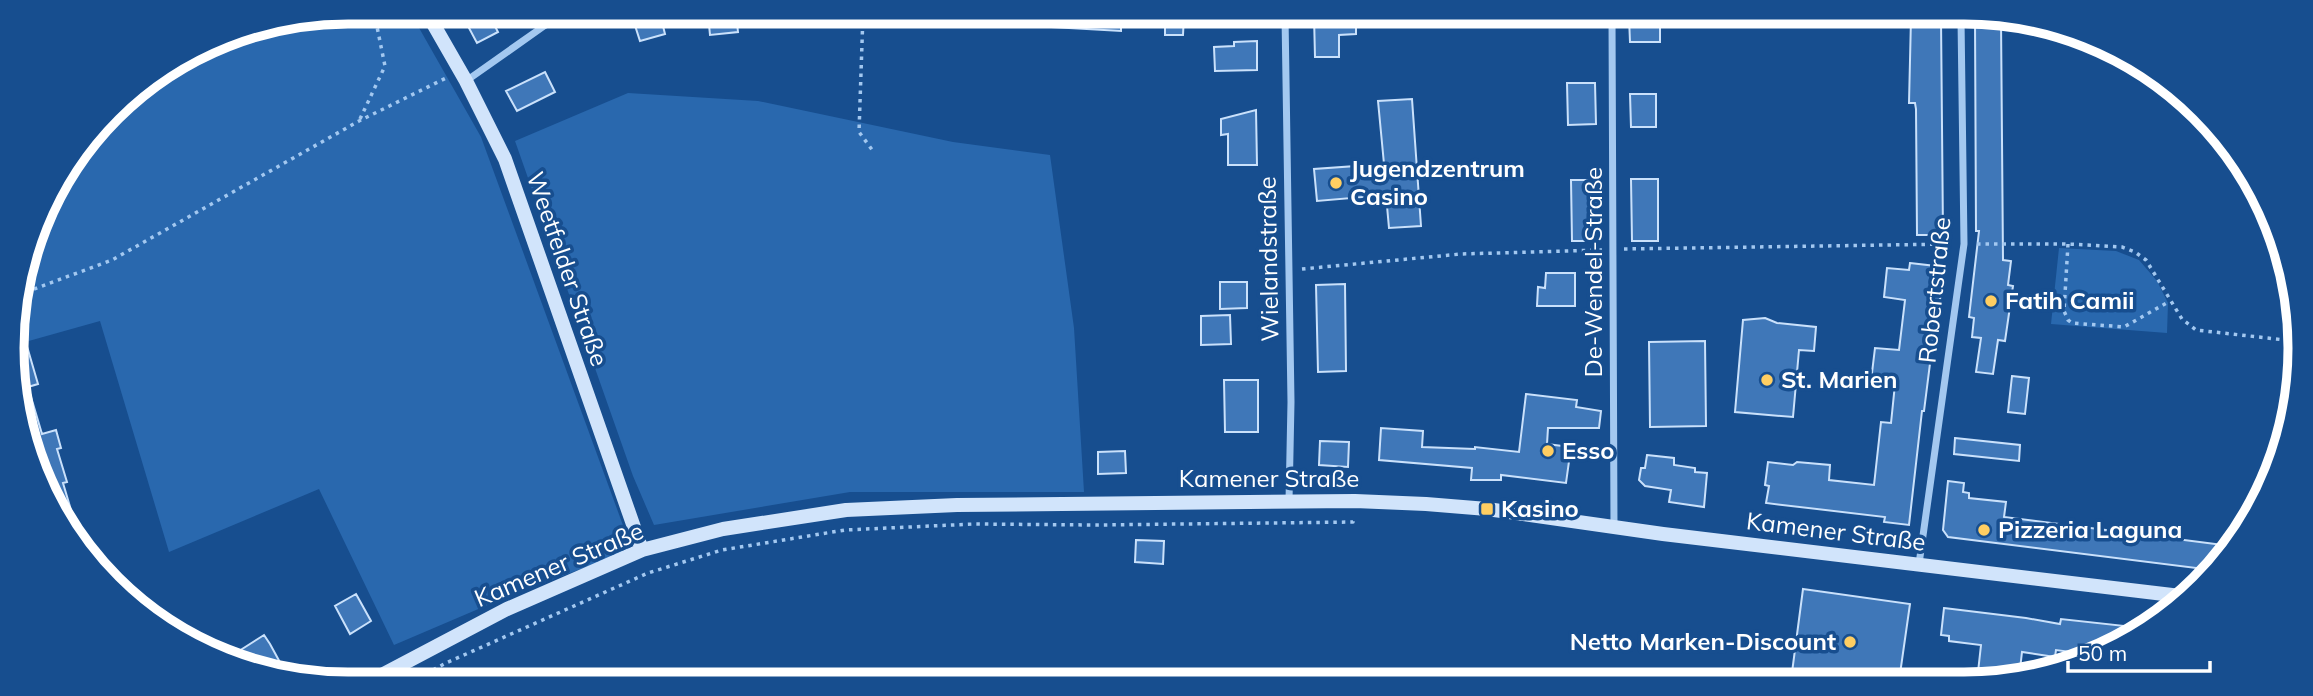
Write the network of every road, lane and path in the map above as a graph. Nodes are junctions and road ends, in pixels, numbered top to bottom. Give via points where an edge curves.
1 (376, 24) edge
2 (433, 24) edge
3 (547, 24) edge
4 (863, 24) edge
5 (1285, 24) edge
6 (1612, 24) edge
7 (1961, 24) edge
8 (463, 76) junction
9 (359, 121) junction
10 (873, 151) dead end
11 (2020, 244) dead end
12 (2068, 244) junction
13 (1917, 245) dead end
14 (1694, 250) dead end
15 (1553, 251) dead end
16 (1289, 271) junction
17 (30, 291) edge
18 (2170, 301) junction
19 (2288, 340) edge
20 (1289, 501) junction
21 (1355, 501) junction
22 (1614, 527) junction
23 (642, 550) junction
24 (1919, 564) junction
25 (2173, 595) edge
26 (387, 672) edge
27 (428, 672) edge

1 - 9 path via 385,66
2 - 8 main road, Weetfelder Straße
3 - 8 street
4 - 10 path via 859,132
5 - 16 street, Wielandstraße
6 - 22 street, De-Wendel-Straße
7 - 24 street, Robertstraße via 1964,244
8 - 9 path
8 - 23 main road, Weetfelder Straße via 505,159
9 - 17 path via 112,261
11 - 12 path
12 - 18 path via 2135,252 2146,260
12 - 18 path via 2064,311 2072,323 2124,327
13 - 14 path
15 - 16 path via 1461,254
16 - 20 street, Wielandstraße
18 - 19 path via 2196,330
20 - 21 main road, Kamener Straße
20 - 23 main road, Kamener Straße via 846,510 723,529
21 - 22 main road, Kamener Straße via 1487,509
21 - 27 path via 1353,522 974,524 845,530 722,550 648,573
22 - 24 main road, Kamener Straße
23 - 26 main road, Kamener Straße via 507,609
24 - 25 main road, Kamener Straße

